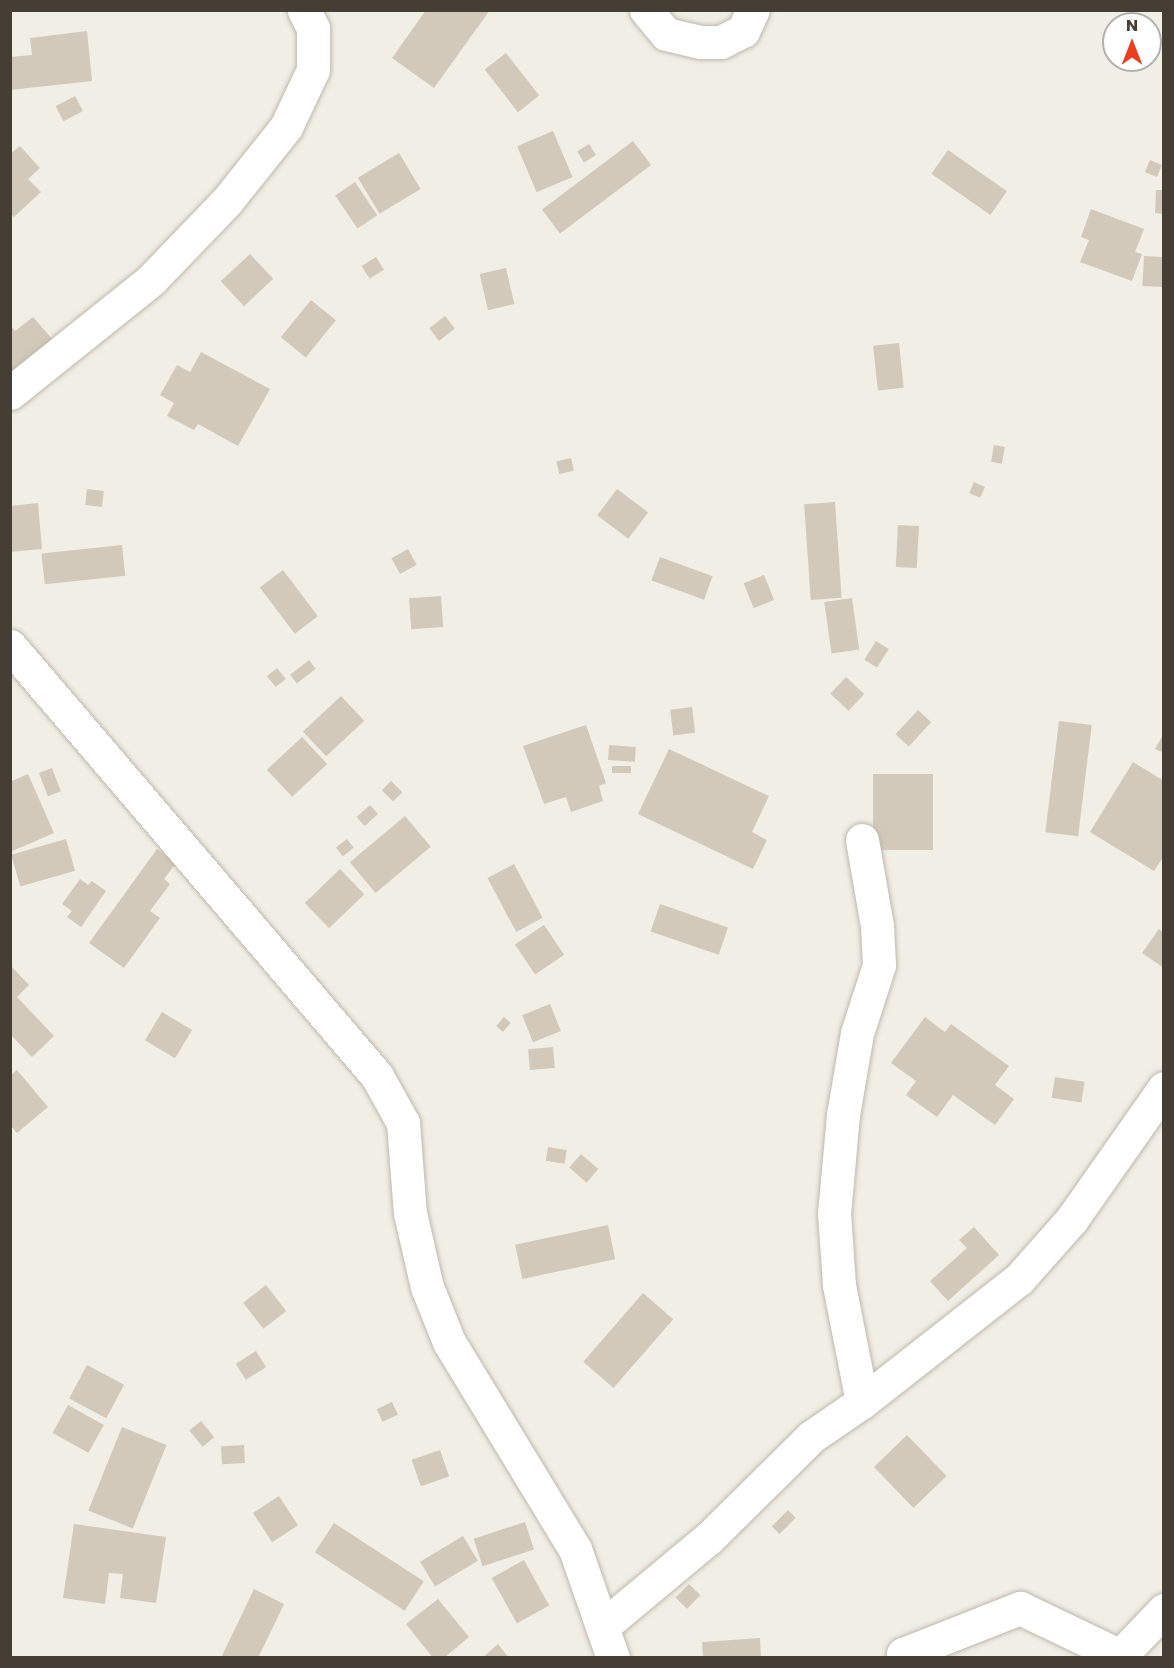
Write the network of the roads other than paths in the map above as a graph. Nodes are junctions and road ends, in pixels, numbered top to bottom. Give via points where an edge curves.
1 (304, 10) edge
2 (646, 10) edge
3 (753, 10) edge
4 (10, 393) edge
5 (10, 646) edge
6 (861, 840) dead end
7 (1164, 1088) edge
8 (861, 1402) junction
9 (1164, 1610) edge
10 (602, 1627) junction
11 (613, 1658) edge
12 (903, 1658) edge

1 - 4 street via 314,28 313,70 286,127 227,201 151,280
2 - 3 street via 666,34 701,42 721,42 743,31
5 - 10 street via 377,1076 403,1123 410,1213 426,1287 449,1342 575,1549
6 - 8 street via 877,926 879,966 857,1033 843,1115 834,1213 839,1285
7 - 8 street via 1072,1219 1019,1279
8 - 10 street via 811,1437 709,1538
9 - 12 street via 1120,1656 1020,1608 903,1654
10 - 11 street

